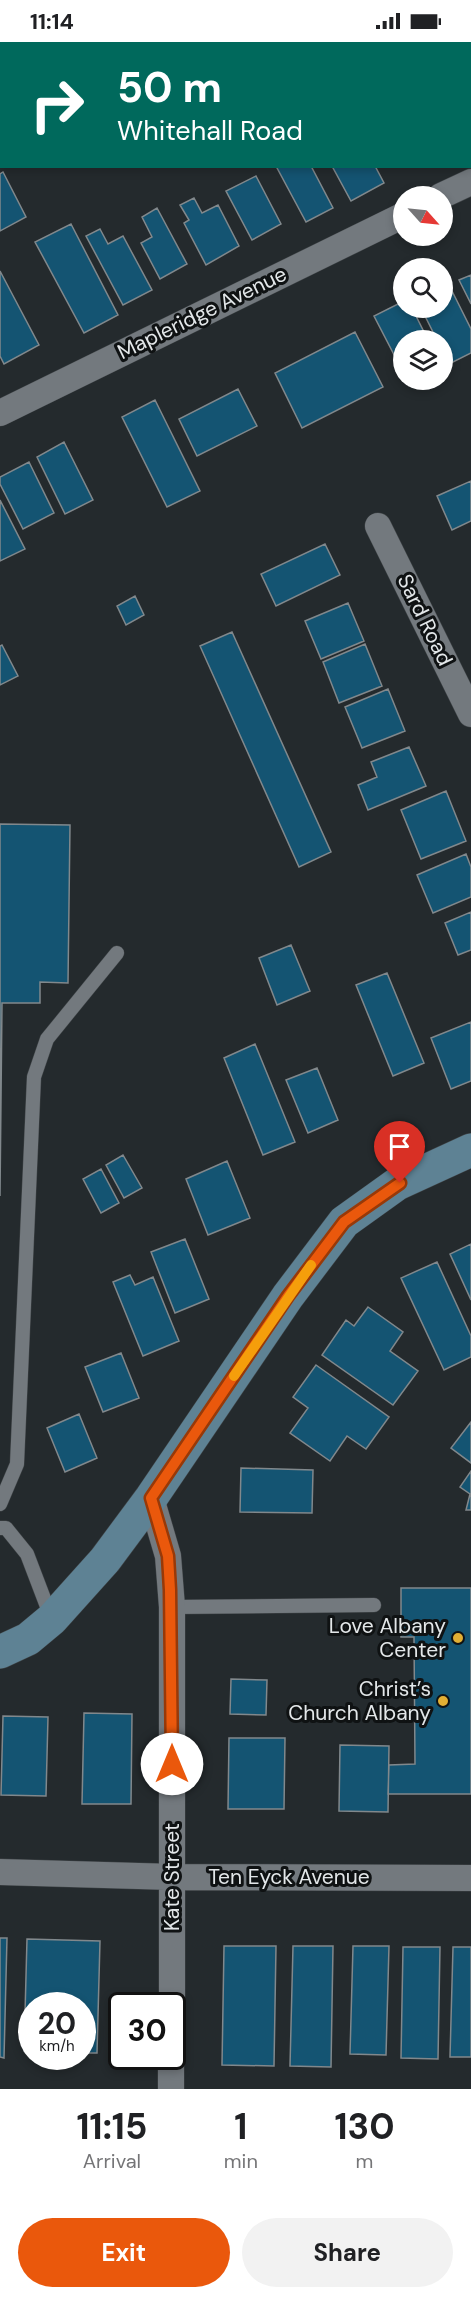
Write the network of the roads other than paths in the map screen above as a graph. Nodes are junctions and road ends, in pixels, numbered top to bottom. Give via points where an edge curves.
1 (471, 182) edge
2 (453, 190) edge
3 (393, 219) edge
4 (0, 413) edge
5 (378, 526) dead end
6 (471, 714) edge
7 (117, 953) dead end
8 (471, 1150) edge
9 (151, 1498) junction
10 (0, 1504) edge
11 (0, 1528) edge
12 (374, 1605) dead end
13 (172, 1607) junction
14 (52, 1619) junction
15 (0, 1652) edge
16 (0, 1872) edge
17 (173, 1877) junction
18 (471, 1878) edge
19 (172, 1992) edge
20 (171, 2070) edge
21 (171, 2089) edge

1 - 2 street
3 - 4 street, Mapleridge Avenue
5 - 6 street, Sard Road
7 - 10 lane via 47,1039 34,1077 17,1464
8 - 9 street via 398,1184 344,1222 288,1296
9 - 13 street, Kate Street via 168,1556
9 - 14 street via 105,1560
11 - 14 lane via 6,1528 27,1554
12 - 13 lane
13 - 17 street, Kate Street
14 - 15 street via 28,1639
16 - 17 street, Ten Eyck Avenue
17 - 18 street, Ten Eyck Avenue
17 - 19 street, Kate Street
20 - 21 street

